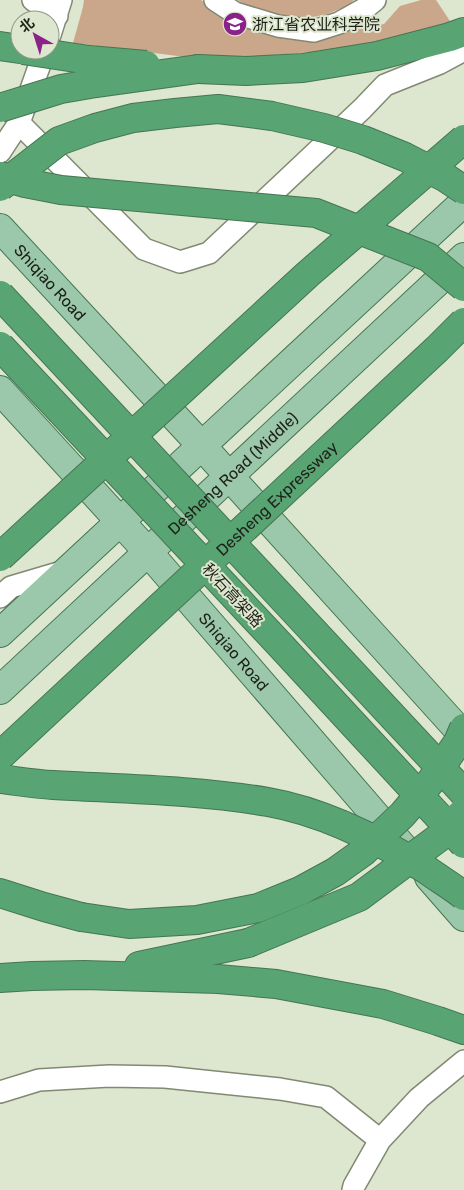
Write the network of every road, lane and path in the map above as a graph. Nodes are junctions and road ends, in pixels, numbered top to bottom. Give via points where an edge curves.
1 (33, 0) edge
2 (215, 0) edge
3 (375, 0) edge
4 (47, 10) edge
5 (464, 32) edge
6 (464, 50) edge
7 (60, 56) edge
8 (40, 60) edge
9 (198, 69) junction
10 (10, 115) edge
11 (464, 139) edge
12 (0, 152) edge
13 (0, 176) edge
14 (0, 187) edge
15 (464, 190) edge
16 (464, 202) edge
17 (0, 228) edge
18 (464, 257) edge
19 (464, 287) edge
20 (0, 295) edge
21 (464, 322) edge
22 (0, 346) edge
23 (0, 390) edge
24 (201, 445) junction
25 (230, 476) junction
26 (120, 522) junction
27 (148, 552) junction
28 (0, 557) edge
29 (65, 571) junction
30 (0, 597) edge
31 (0, 632) edge
32 (0, 690) edge
33 (464, 728) edge
34 (464, 736) edge
35 (0, 756) edge
36 (0, 779) edge
37 (464, 793) edge
38 (464, 809) edge
39 (464, 844) edge
40 (0, 893) edge
41 (464, 896) edge
42 (464, 917) edge
43 (84, 975) junction
44 (0, 978) edge
45 (464, 1030) edge
46 (464, 1061) edge
47 (0, 1092) edge
48 (380, 1140) junction
49 (353, 1190) edge

1 - 4 street
2 - 3 street via 235,14 278,26 314,31 340,23
5 - 9 highway via 377,56 303,68
6 - 10 street via 385,85 209,252 180,262 144,249
7 - 9 highway, bridge
8 - 10 street
9 - 10 highway, bridge via 61,89
10 - 12 street
11 - 28 highway, bridge via 308,274
13 - 19 highway, bridge via 61,190 316,213 428,256
14 - 15 highway, bridge via 59,141 95,128 133,118 218,110 272,116 364,140 405,157
16 - 24 main road
17 - 24 main road, Shiqiao Road
18 - 25 main road, Desheng Road (Middle)
20 - 37 highway, 秋石高架路, bridge
21 - 35 highway, Desheng Expressway, bridge
22 - 39 highway, 秋石高架路, bridge
23 - 26 main road, Shiqiao Road
24 - 25 main road, Shiqiao Road
24 - 26 main road
25 - 27 main road, Desheng Road (Middle)
25 - 34 main road, Shiqiao Road
26 - 27 main road, Shiqiao Road
26 - 29 main road
27 - 32 main road, Desheng Road (Middle)
27 - 42 main road, Shiqiao Road
29 - 30 street via 11,587
29 - 31 main road
33 - 40 highway, bridge via 432,781 363,852 300,891 258,908 198,920 129,924 81,917
36 - 41 highway, bridge via 269,802 352,828 400,853
38 - 43 highway, bridge via 449,830 359,897 248,944
43 - 44 highway
43 - 45 highway via 276,984 383,1004
46 - 48 street via 419,1098
47 - 48 street via 40,1080 109,1076 280,1089 326,1097
48 - 49 street

